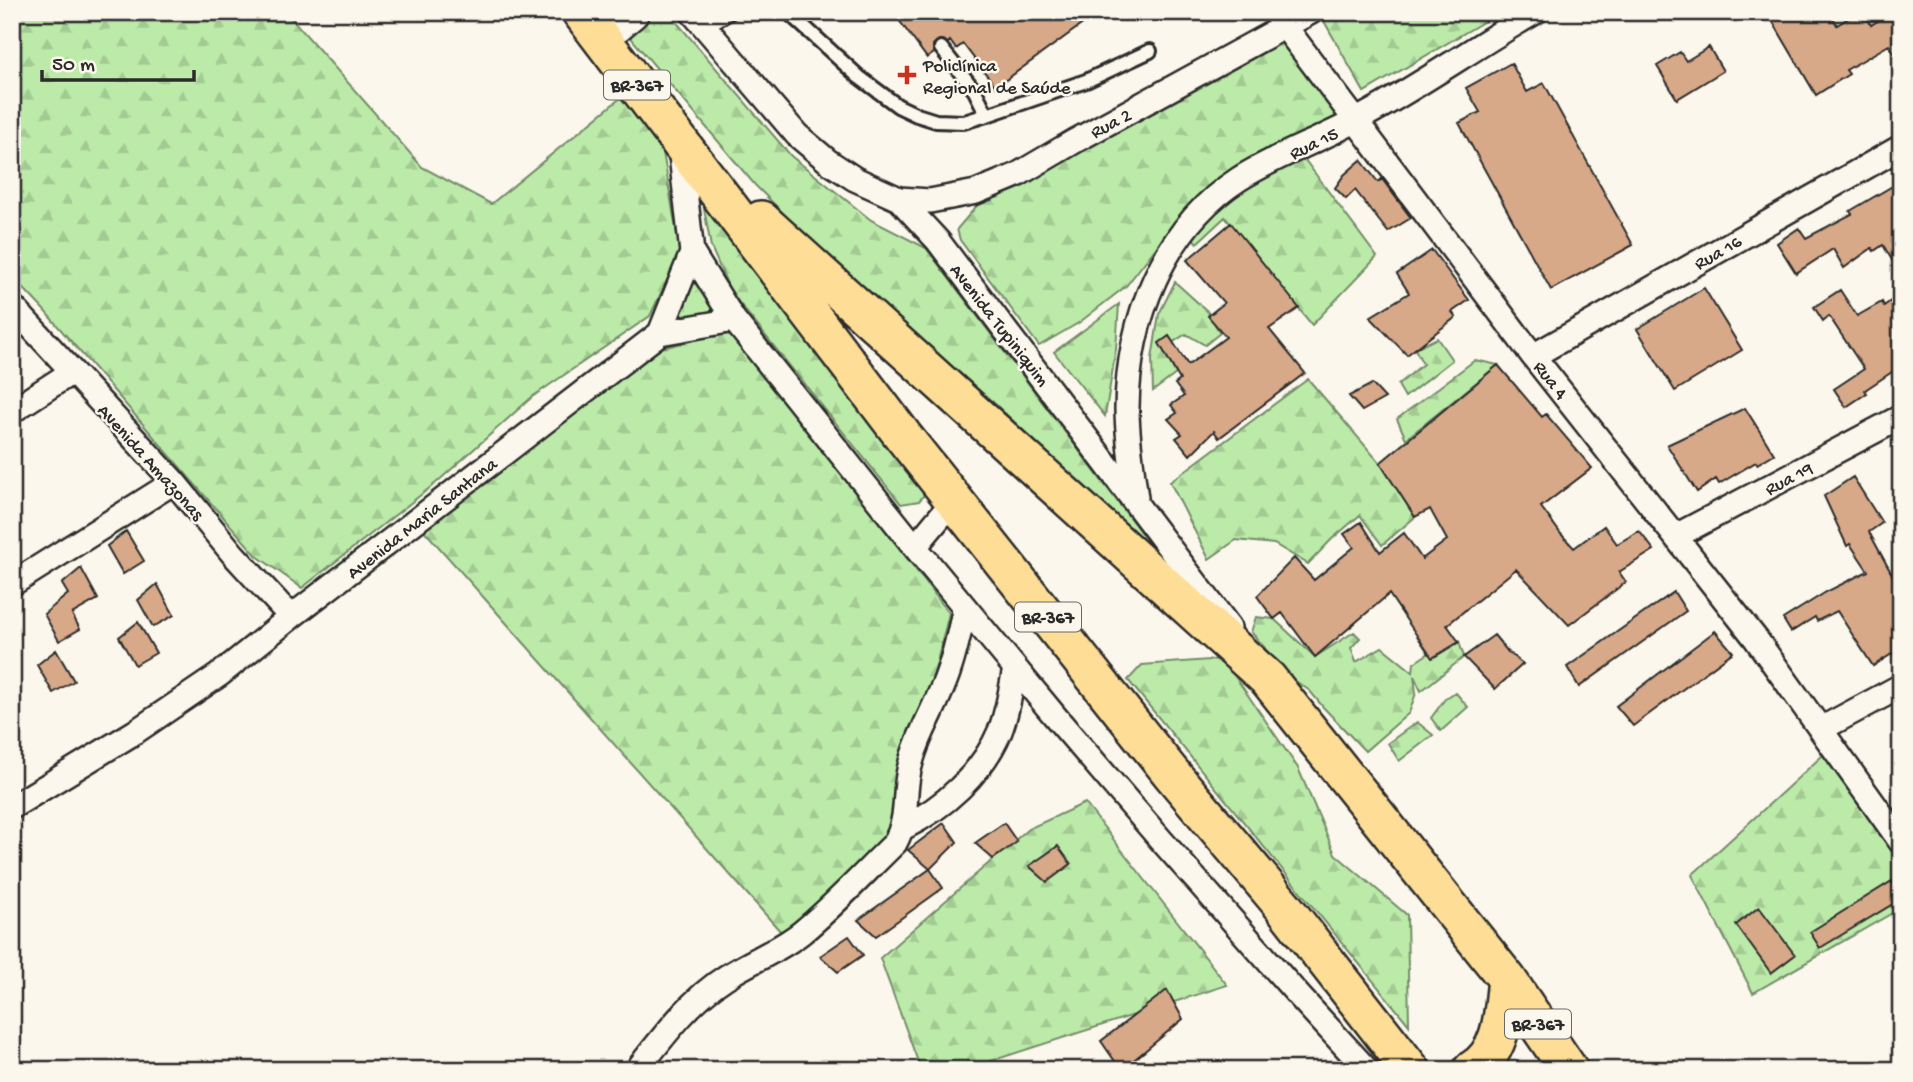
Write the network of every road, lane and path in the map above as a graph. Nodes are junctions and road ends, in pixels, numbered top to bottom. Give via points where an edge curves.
1 (632, 12) edge
2 (730, 12) edge
3 (788, 12) edge
4 (1311, 12) edge
5 (1533, 13) edge
6 (698, 20) edge
7 (1279, 20) edge
8 (591, 25) edge
9 (941, 48) dead end
10 (1150, 51) dead end
11 (987, 115) junction
12 (1354, 121) junction
13 (1901, 147) edge
14 (686, 148) junction
15 (899, 200) junction
16 (692, 253) junction
17 (12, 306) edge
18 (734, 320) junction
19 (660, 332) junction
20 (1533, 356) junction
21 (72, 372) junction
22 (12, 411) edge
23 (1901, 417) edge
24 (174, 482) junction
25 (955, 499) junction
26 (1136, 501) junction
27 (1676, 536) junction
28 (915, 547) junction
29 (12, 584) edge
30 (965, 608) junction
31 (291, 617) junction
32 (1015, 668) junction
33 (1268, 679) junction
34 (1901, 686) edge
35 (1821, 729) junction
36 (12, 807) edge
37 (903, 828) junction
38 (1901, 842) edge
39 (1507, 979) junction
40 (636, 1070) edge
41 (1367, 1070) edge
42 (1411, 1070) edge
43 (1472, 1070) edge
44 (1569, 1070) edge

1 - 8 street
2 - 6 lane
3 - 11 lane via 859,77 917,116 964,121
4 - 7 street, Rua 2
5 - 12 street, Rua 15
6 - 15 street, Avenida Tupiniquim via 797,135 855,179
7 - 12 street, Rua 4
7 - 15 street, Rua 2 via 1017,175 976,192 930,201
8 - 14 main road, BR-367
9 - 11 lane via 975,91
10 - 11 lane via 1086,81
12 - 20 street, Rua 4
12 - 26 street, Rua 15 via 1238,180 1198,212 1168,253 1140,318 1131,361 1128,444
13 - 20 street, Rua 16
14 - 16 street
14 - 25 main road, BR-367
14 - 33 main road, BR-367
15 - 26 street, Avenida Tupiniquim via 938,241
16 - 18 street
16 - 19 street
17 - 21 street, Avenida Amazonas
18 - 19 street
18 - 28 street
19 - 31 street, Avenida Maria Santana
20 - 27 street, Rua 4
21 - 22 street
21 - 24 street, Avenida Amazonas
23 - 27 street, Rua 19
24 - 29 street
24 - 31 street, Avenida Amazonas
25 - 28 street
25 - 42 main road, BR-367
26 - 33 street, Avenida Tupiniquim
27 - 35 street, Rua 4
28 - 30 street
30 - 32 street
30 - 37 street via 949,671 923,725 909,769
31 - 36 street, Avenida Maria Santana via 219,675
32 - 37 street via 991,750 949,798 928,816
32 - 41 street
33 - 39 main road, BR-367
34 - 35 street
35 - 38 street, Rua 4
37 - 40 street via 895,843 802,932 726,977 698,1000
39 - 43 main road via 1501,1031
39 - 44 main road, BR-367

